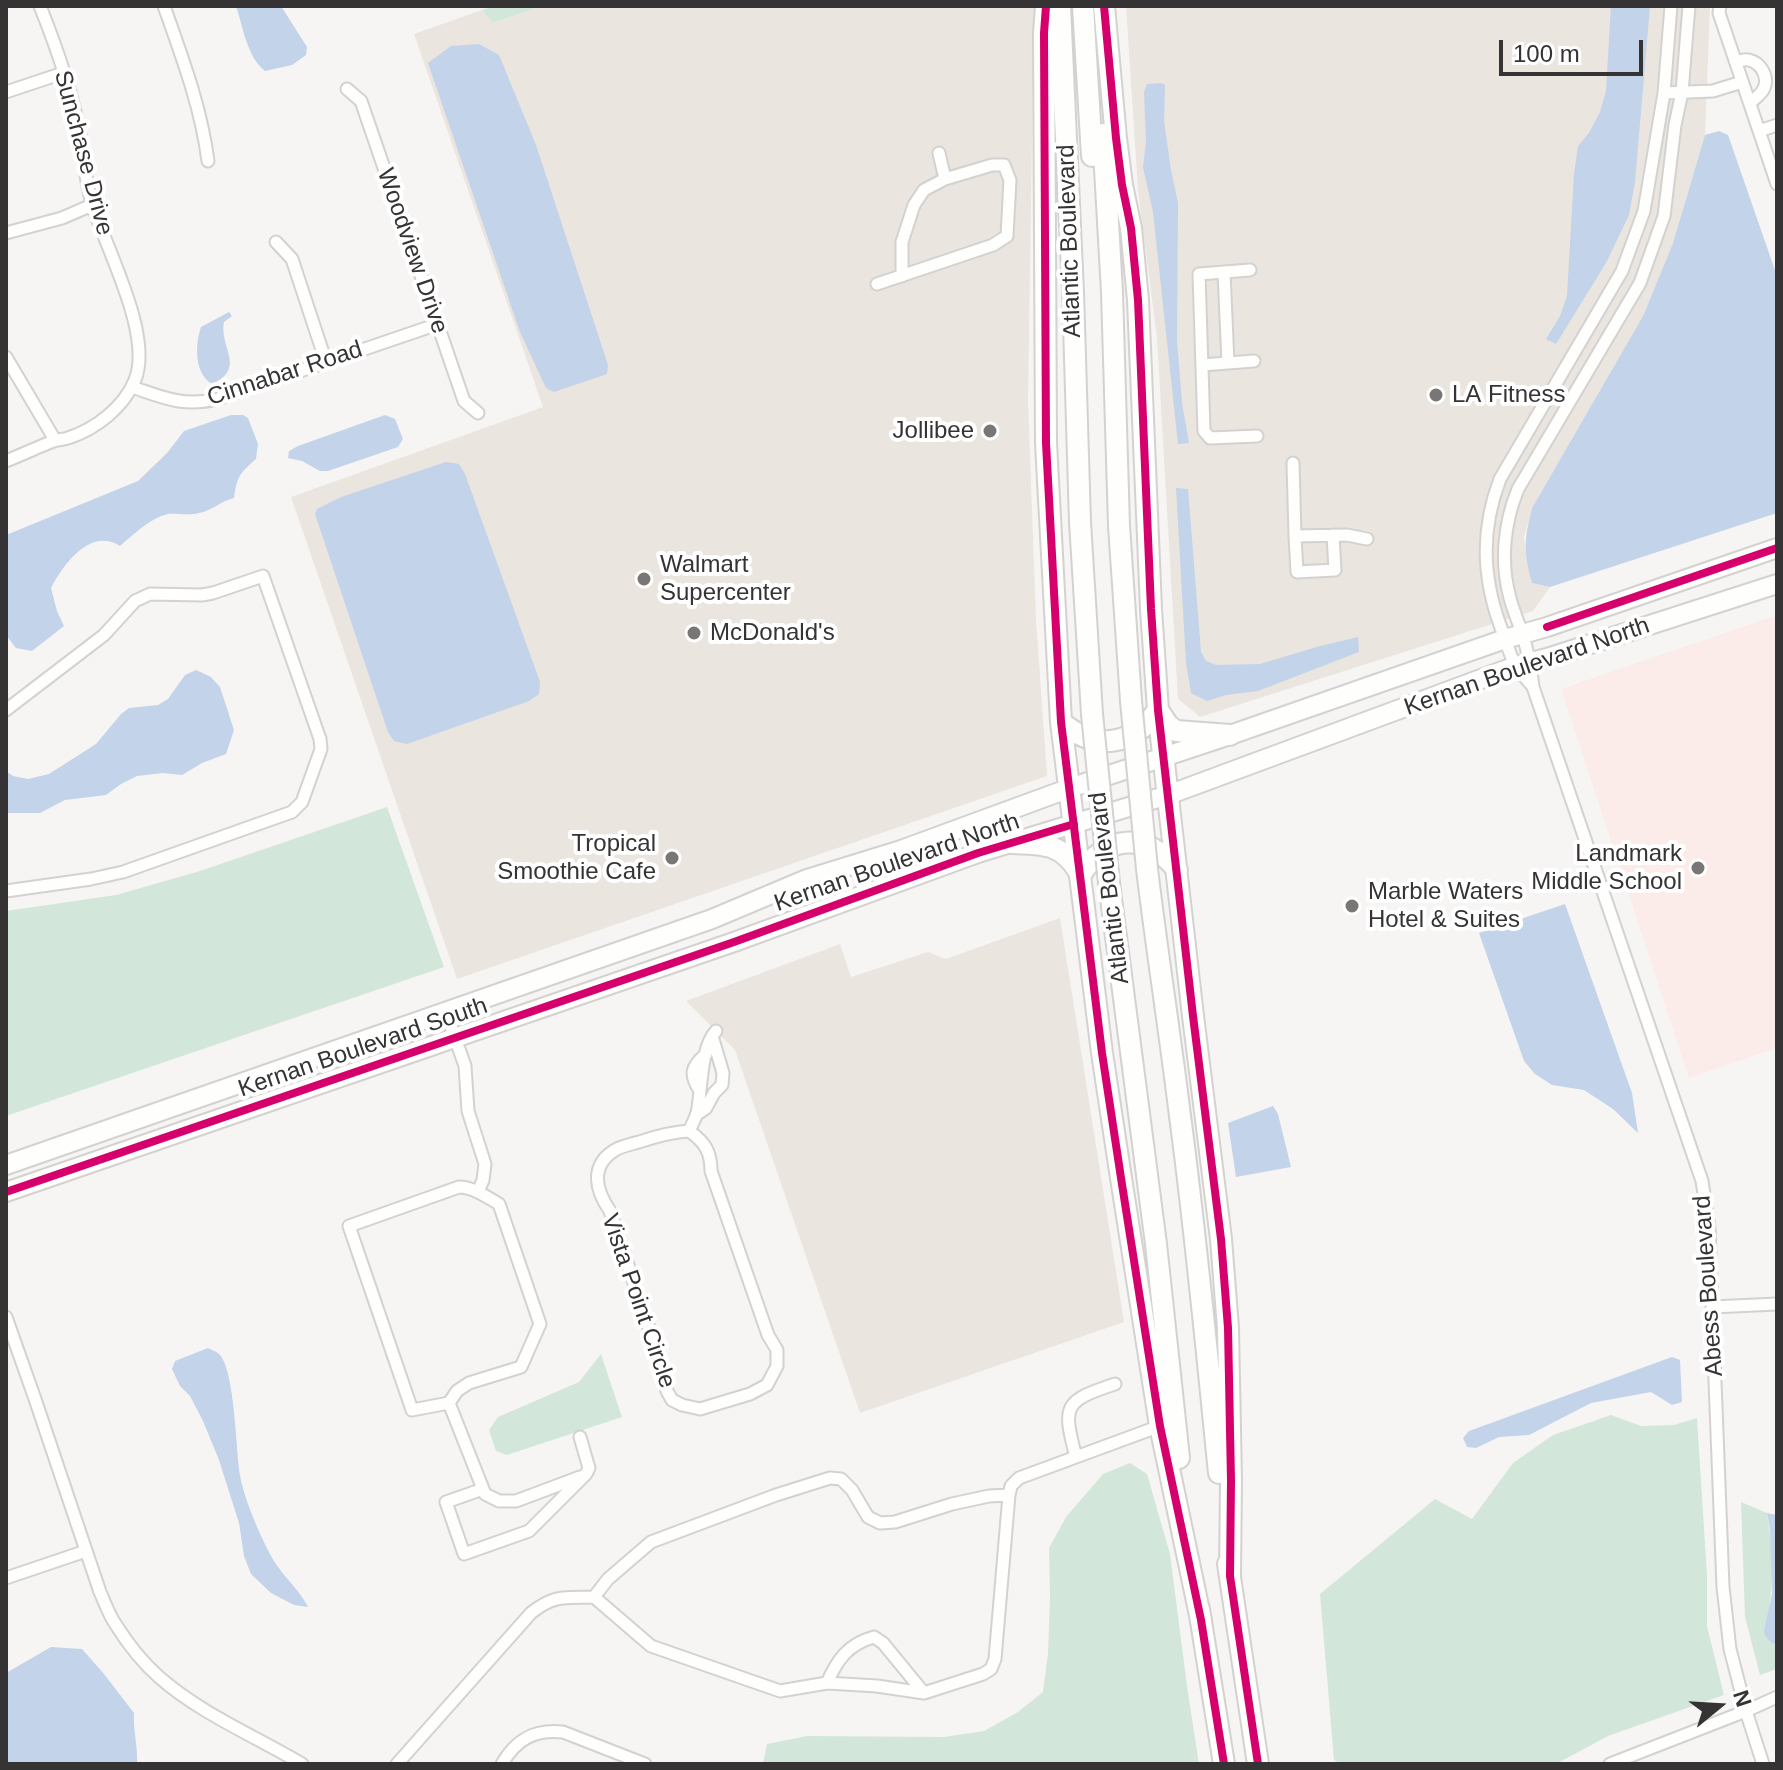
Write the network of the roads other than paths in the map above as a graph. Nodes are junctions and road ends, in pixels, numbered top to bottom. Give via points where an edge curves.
1 (40, 6) edge
2 (164, 6) edge
3 (1046, 6) edge
4 (1060, 6) edge
5 (1083, 6) edge
6 (1096, 6) edge
7 (1104, 6) edge
8 (1671, 6) edge
9 (1689, 6) edge
10 (1720, 6) edge
11 (1735, 61) junction
12 (63, 73) junction
13 (1742, 82) junction
14 (347, 89) dead end
15 (6, 92) edge
16 (1682, 92) junction
17 (1664, 93) junction
18 (1750, 103) junction
19 (1777, 125) edge
20 (1759, 131) junction
21 (939, 153) dead end
22 (208, 161) dead end
23 (945, 179) junction
24 (1777, 184) edge
25 (92, 205) junction
26 (6, 233) edge
27 (1109, 234) junction
28 (276, 242) dead end
29 (1250, 270) dead end
30 (1224, 272) junction
31 (902, 276) junction
32 (877, 284) dead end
33 (438, 324) junction
34 (6, 357) edge
35 (1254, 361) dead end
36 (326, 362) junction
37 (1228, 363) junction
38 (1202, 365) junction
39 (132, 387) junction
40 (478, 413) dead end
41 (1257, 436) dead end
42 (55, 440) junction
43 (6, 461) edge
44 (1293, 463) dead end
45 (1333, 535) junction
46 (1295, 536) junction
47 (1367, 539) dead end
48 (1777, 548) edge
49 (1777, 584) edge
50 (1514, 636) junction
51 (1523, 664) junction
52 (6, 710) edge
53 (1158, 710) junction
54 (1061, 722) junction
55 (1230, 735) junction
56 (1164, 756) junction
57 (1070, 788) junction
58 (1168, 795) junction
59 (1074, 824) junction
60 (1012, 843) junction
61 (1177, 870) junction
62 (1080, 876) junction
63 (6, 891) edge
64 (734, 942) joint
65 (446, 1012) junction
66 (456, 1038) junction
67 (696, 1115) junction
68 (689, 1131) junction
69 (6, 1165) edge
70 (6, 1192) edge
71 (478, 1192) junction
72 (1777, 1304) edge
73 (1712, 1307) junction
74 (6, 1317) edge
75 (1115, 1384) dead end
76 (449, 1403) junction
77 (1160, 1426) junction
78 (580, 1437) dead end
79 (1076, 1457) junction
80 (586, 1474) junction
81 (483, 1489) junction
82 (1009, 1495) junction
83 (86, 1551) junction
84 (1230, 1576) junction
85 (6, 1578) edge
86 (594, 1597) junction
87 (1201, 1620) junction
88 (827, 1683) junction
89 (924, 1693) junction
90 (1777, 1697) edge
91 (1746, 1711) junction
92 (302, 1764) edge
93 (397, 1764) edge
94 (502, 1764) edge
95 (645, 1764) edge
96 (1224, 1764) edge
97 (1258, 1764) edge
98 (1610, 1764) edge
99 (1763, 1764) edge

1 - 12 street, Sunchase Drive
2 - 22 street via 193,88
3 - 54 highway via 1046,443
4 - 87 highway, Atlantic Boulevard, bridge via 1092,714
5 - 27 highway via 1092,161
6 - 27 highway, Atlantic Boulevard
7 - 53 highway via 1138,300
8 - 17 street, Abess Boulevard
9 - 16 street, Abess Boulevard
10 - 11 street
11 - 13 street
11 - 18 street via 1751,60 1764,73 1764,90
12 - 15 street
12 - 25 street, Sunchase Drive
13 - 16 street via 1713,91
13 - 18 street
14 - 33 street, Woodview Drive via 361,101
16 - 17 street
16 - 50 street, Abess Boulevard via 1664,216 1640,283 1515,495 1505,577
17 - 50 street, Abess Boulevard via 1644,211 1622,271 1494,495 1486,573 1491,603
18 - 20 street
19 - 20 street
20 - 24 street
21 - 23 street
23 - 31 street via 924,190 914,205 902,242
23 - 31 street via 1004,165 1010,180 1007,236
25 - 26 street
25 - 39 street, Sunchase Drive via 135,323 140,353
27 - 84 highway, Atlantic Boulevard, bridge via 1131,701
28 - 36 street via 292,259
29 - 30 street
30 - 37 street
30 - 38 street via 1199,274
31 - 32 street
33 - 36 street, Cinnabar Road
33 - 40 street, Woodview Drive via 464,401
34 - 42 street
35 - 37 street
36 - 39 street, Cinnabar Road via 201,403 177,402
37 - 38 street
38 - 41 street via 1204,431 1210,438
39 - 42 street via 100,423
42 - 43 street
44 - 46 street
45 - 46 street
45 - 46 street via 1335,570 1297,572
45 - 47 street
48 - 50 main road, Kernan Boulevard North
49 - 51 main road, Kernan Boulevard North
50 - 51 street, Abess Boulevard
50 - 51 street, Abess Boulevard
50 - 55 main road, Kernan Boulevard North
51 - 58 main road, Kernan Boulevard North
51 - 73 street, Abess Boulevard via 1702,1181
52 - 63 street via 104,635 135,601 150,594 213,593 263,576 321,749 302,802 292,812 123,872
53 - 54 highway via 1139,731 1113,741 1084,738
53 - 55 highway via 1176,731
53 - 56 highway
54 - 57 highway
55 - 56 main road, Kernan Boulevard North
56 - 57 main road, Kernan Boulevard South
56 - 58 highway
57 - 59 highway
57 - 65 main road, Kernan Boulevard South
58 - 59 main road, Kernan Boulevard North
58 - 61 highway
59 - 60 main road, Kernan Boulevard North
59 - 62 highway
60 - 62 highway via 1060,850
60 - 64 main road, Kernan Boulevard North
61 - 62 highway via 1156,849 1127,842 1099,852
61 - 84 highway via 1228,1328
62 - 77 highway
64 - 66 main road, Kernan Boulevard South
65 - 66 street
65 - 69 main road, Kernan Boulevard South
66 - 70 main road, Kernan Boulevard South
66 - 71 street via 465,1066 468,1111 485,1164
67 - 67 street via 722,1085 714,1033 706,1054
67 - 68 street
68 - 68 street, Vista Point Circle via 614,1150 602,1162 597,1186 610,1211 667,1391 672,1400 700,1409 767,1385 777,1366 777,1350 711,1171 711,1153
71 - 76 street via 499,1204 540,1324 521,1367 469,1383
71 - 76 street via 459,1187 349,1226 412,1410
72 - 73 street
73 - 91 street, Abess Boulevard via 1723,1587 1730,1649
74 - 83 street
75 - 79 street via 1076,1400 1069,1410
76 - 81 street
77 - 79 street
77 - 87 highway
78 - 80 street
79 - 82 street via 1019,1478
80 - 81 street via 516,1501 499,1501
80 - 81 street via 529,1531 464,1554 446,1502
82 - 86 street via 880,1523 868,1517 841,1479 830,1478 651,1542
82 - 89 street via 991,1669
83 - 85 street
83 - 92 street via 114,1622 158,1677 217,1718
84 - 97 highway, Atlantic Boulevard
86 - 88 street via 651,1646 780,1691
86 - 93 street via 561,1597 531,1613
87 - 96 highway, Atlantic Boulevard
88 - 89 street
88 - 89 street via 837,1660 874,1637
90 - 91 street
91 - 98 street
91 - 99 street, Abess Boulevard
94 - 95 street via 521,1742 550,1731

